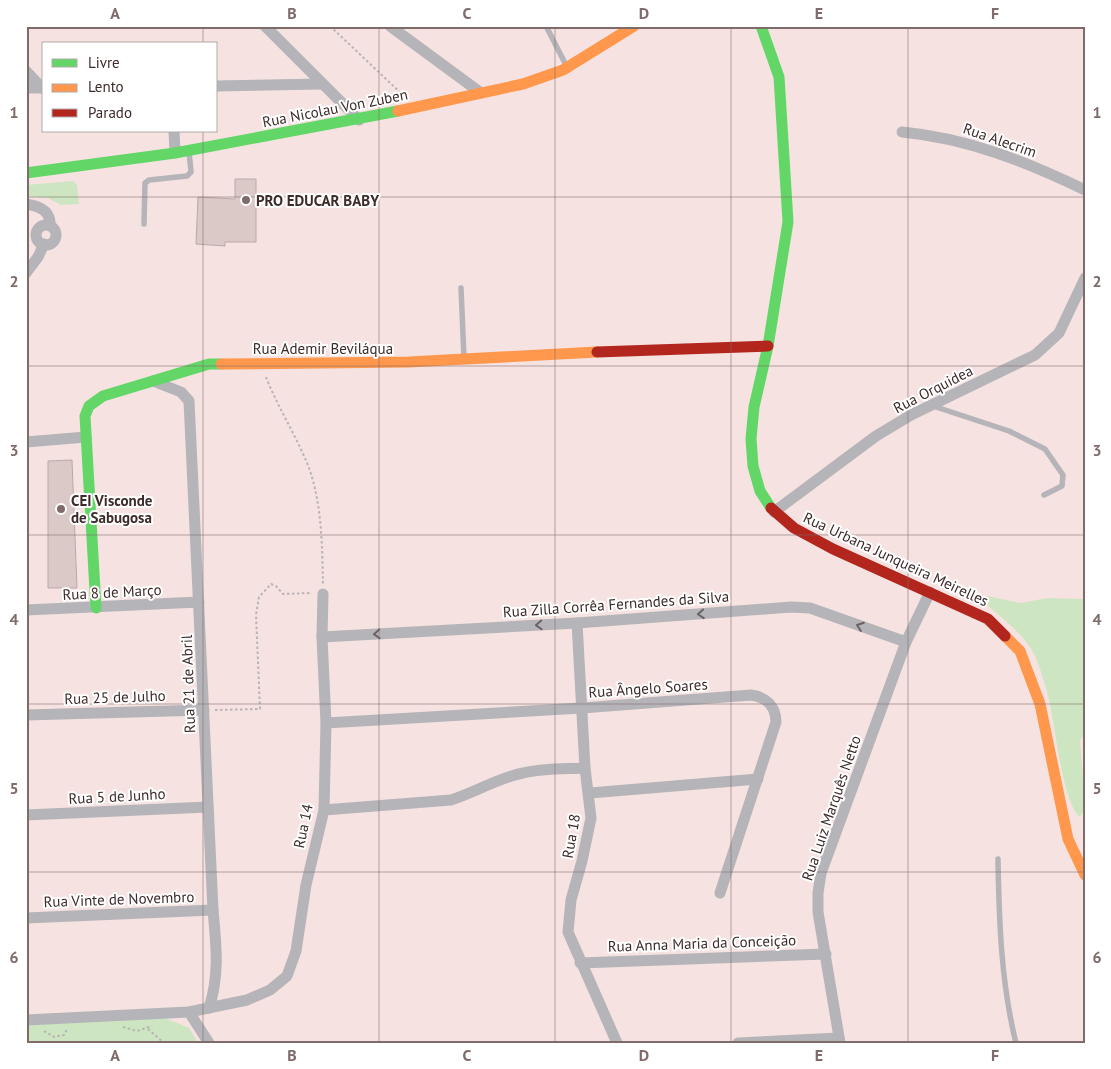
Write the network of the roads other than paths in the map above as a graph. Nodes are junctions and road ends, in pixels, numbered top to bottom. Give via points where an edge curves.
1 (265, 26) edge
2 (390, 26) edge
3 (546, 26) edge
4 (634, 26) edge
5 (761, 26) edge
6 (567, 68) junction
7 (26, 71) edge
8 (322, 84) junction
9 (218, 86) edge
10 (42, 87) edge
11 (26, 88) edge
12 (42, 88) edge
13 (481, 93) junction
14 (359, 120) junction
15 (174, 132) edge
16 (902, 132) dead end
17 (188, 151) junction
18 (175, 153) junction
19 (26, 173) edge
20 (1085, 190) edge
21 (26, 204) edge
22 (144, 224) dead end
23 (50, 226) junction
24 (32, 230) edge
25 (44, 244) junction
26 (26, 273) edge
27 (1085, 278) edge
28 (461, 288) dead end
29 (768, 346) junction
30 (464, 358) junction
31 (153, 381) junction
32 (932, 405) junction
33 (86, 437) junction
34 (26, 442) edge
35 (1044, 495) dead end
36 (774, 512) junction
37 (319, 591) road end
38 (930, 592) junction
39 (200, 602) junction
40 (96, 608) junction
41 (26, 610) edge
42 (577, 623) junction
43 (322, 637) junction
44 (906, 642) junction
45 (582, 708) junction
46 (204, 710) junction
47 (26, 715) edge
48 (326, 723) junction
49 (585, 768) junction
50 (758, 779) junction
51 (590, 793) junction
52 (208, 807) junction
53 (324, 810) junction
54 (26, 815) edge
55 (998, 859) dead end
56 (1085, 875) edge
57 (720, 893) dead end
58 (213, 910) junction
59 (26, 918) edge
60 (826, 954) junction
61 (580, 963) junction
62 (209, 1008) junction
63 (189, 1012) junction
64 (26, 1020) edge
65 (839, 1040) edge
66 (209, 1043) edge
67 (616, 1043) edge
68 (738, 1043) edge
69 (1016, 1043) edge

1 - 8 street
2 - 13 street
3 - 6 lane
4 - 6 street, Rua Nicolau Von Zuben
5 - 29 street, Rua Urbana Junqueira Meirelles via 780,77 788,190 787,230
6 - 13 street, Rua Nicolau Von Zuben via 523,84
7 - 10 street
8 - 9 street
8 - 14 street
11 - 12 street
13 - 14 street, Rua Nicolau Von Zuben
14 - 17 street, Rua Nicolau Von Zuben
15 - 18 street
16 - 20 street, Rua Alecrim via 934,135 989,150
17 - 18 street, Rua Nicolau Von Zuben
17 - 22 lane via 191,172 187,176 145,183
18 - 19 street, Rua Nicolau Von Zuben
21 - 23 street via 45,210
23 - 24 street
23 - 25 street via 56,233 55,239
24 - 25 street
25 - 26 street
27 - 32 street, Rua Orquidea via 1059,333 1035,355
28 - 30 lane
29 - 30 street, Rua Ademir Beviláqua
29 - 36 street, Rua Urbana Junqueira Meirelles via 754,407 751,439 753,466 760,491
30 - 31 street, Rua Ademir Beviláqua via 409,362 209,364
31 - 33 street, Rua Ademir Beviláqua via 96,400 86,411
31 - 39 street, Rua 21 de Abril via 182,392 189,401
32 - 35 lane via 1009,431 1045,449 1063,475 1062,486
32 - 36 street, Rua Orquidea via 876,436
33 - 34 street
33 - 40 street, Rua Ademir Beviláqua
36 - 38 street, Rua Urbana Junqueira Meirelles via 794,528 833,549
37 - 43 street, Rua 14
38 - 44 street, Rua Luiz Marquês Netto
38 - 56 street, Rua Urbana Junqueira Meirelles via 988,620 1020,651 1040,704 1068,839
39 - 40 street, Rua 8 de Março
39 - 46 street, Rua 21 de Abril
40 - 41 street, Rua 8 de Março
42 -> 43 street, Rua Zilla Corrêa Fernandes da Silva
44 -> 42 street, Rua Zilla Corrêa Fernandes da Silva via 810,608
42 - 45 street, Rua 18
43 - 48 street, Rua 14
44 - 60 street, Rua Luiz Marquês Netto via 821,873 818,912
45 - 48 street, Rua Ângelo Soares
45 - 49 street, Rua 18
45 - 50 street, Rua Ângelo Soares via 751,695 765,698 771,705 776,722
46 - 47 street, Rua 25 de Julho
46 - 52 street, Rua 21 de Abril
48 - 53 street, Rua 14
49 - 51 street, Rua 18
49 - 53 street via 525,772 451,800
50 - 51 street
50 - 57 street, Rua Ângelo Soares
51 - 61 street, Rua 18 via 588,837 567,916 568,932
52 - 54 street, Rua 5 de Junho
52 - 58 street, Rua 21 de Abril
53 - 62 street, Rua 14 via 306,885 296,951 287,976 270,990
55 - 69 lane via 999,918
58 - 59 street, Rua Vinte de Novembro
58 - 62 street, Rua 21 de Abril via 218,967
60 - 61 street, Rua Anna Maria da Conceição
60 - 65 street, Rua Luiz Marquês Netto
61 - 67 street, Rua 18
62 - 63 street, Rua 14
63 - 64 street, Rua 14
63 - 66 street
65 - 68 street

